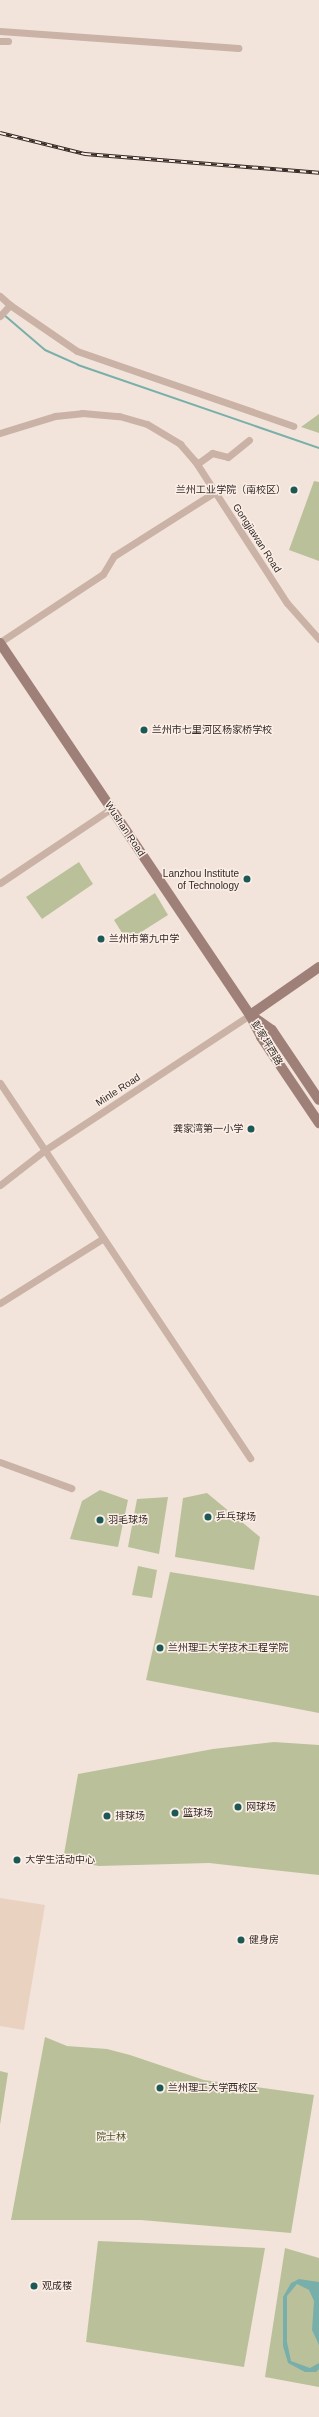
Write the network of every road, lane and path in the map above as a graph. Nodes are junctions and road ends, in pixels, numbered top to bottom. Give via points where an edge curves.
1 (0, 31) edge
2 (0, 41) edge
3 (8, 41) dead end
4 (238, 48) dead end
5 (0, 296) edge
6 (9, 308) junction
7 (0, 316) edge
8 (293, 426) dead end
9 (0, 433) edge
10 (248, 440) dead end
11 (197, 464) junction
12 (215, 492) junction
13 (319, 639) edge
14 (0, 643) edge
15 (112, 808) junction
16 (0, 883) edge
17 (319, 967) edge
18 (250, 1015) junction
19 (0, 1084) edge
20 (319, 1100) edge
21 (319, 1123) edge
22 (45, 1150) junction
23 (0, 1184) edge
24 (102, 1239) junction
25 (0, 1303) edge
26 (250, 1458) dead end
27 (0, 1462) edge
28 (71, 1488) dead end

1 - 4 street
2 - 3 street
5 - 6 street
6 - 7 street
6 - 8 street via 77,351
9 - 11 street, Gongjiawan Road via 54,416 82,413 119,416 147,424 180,444
10 - 11 street via 228,457 212,453
11 - 12 street, Gongjiawan Road
12 - 13 street, Gongjiawan Road via 288,603
12 - 14 street via 114,556 103,574
14 - 15 main road, Wushan Road
15 - 16 street
15 - 18 main road, Wushan Road
17 - 18 main road
18 - 20 main road, 彭家坪西路 via 272,1030
18 - 21 main road, 彭家坪西路 via 261,1037
18 - 22 street, Minle Road
19 - 22 street
22 - 23 street, Minle Road
22 - 24 street
24 - 25 street
24 - 26 street
27 - 28 street

